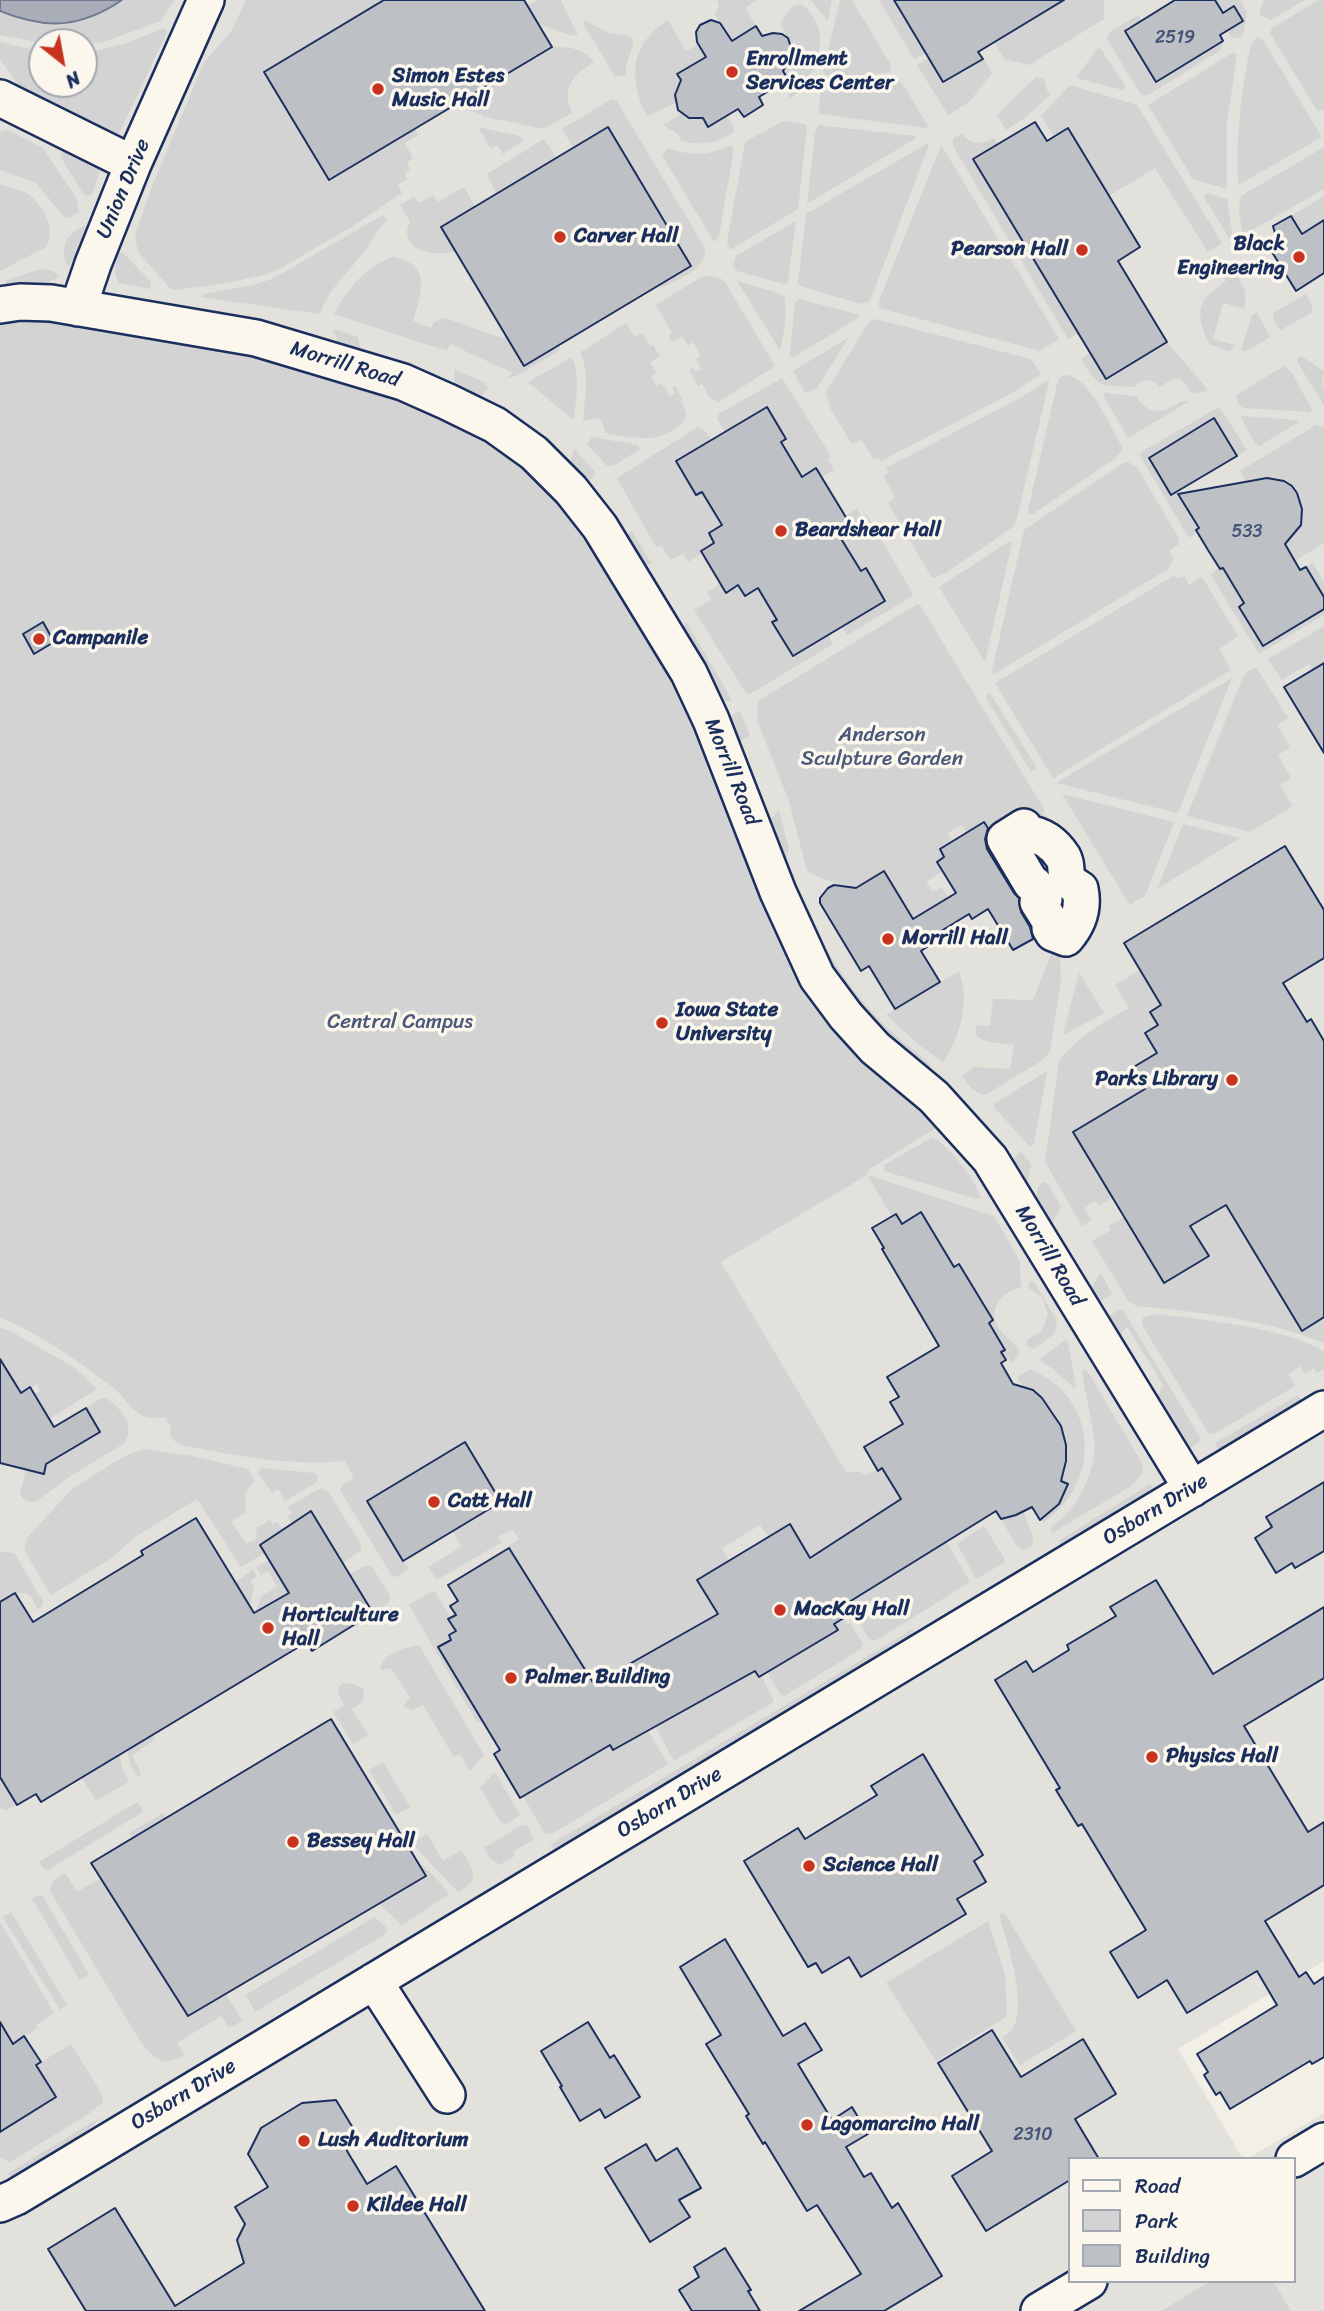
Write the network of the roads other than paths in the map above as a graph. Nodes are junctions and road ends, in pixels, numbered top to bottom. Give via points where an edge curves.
1 (206, 0) edge
2 (0, 99) edge
3 (133, 164) junction
4 (0, 305) edge
5 (78, 308) junction
6 (1324, 1409) edge
7 (1192, 1489) junction
8 (374, 1981) junction
9 (447, 2095) dead end
10 (1324, 2141) edge
11 (1296, 2158) edge
12 (5, 2204) edge
13 (1086, 2283) edge
14 (1040, 2311) edge

1 - 3 street, Union Drive
2 - 3 street
3 - 5 street, Union Drive
4 - 5 street via 30,302
5 - 7 street, Morrill Road via 257,338 402,382 495,425 534,453 570,489 600,527 689,673 817,977 874,1048 934,1097 990,1159
6 - 7 street, Osborn Drive
7 - 8 street, Osborn Drive
8 - 9 street
8 - 12 street, Osborn Drive
10 - 11 street
13 - 14 street

